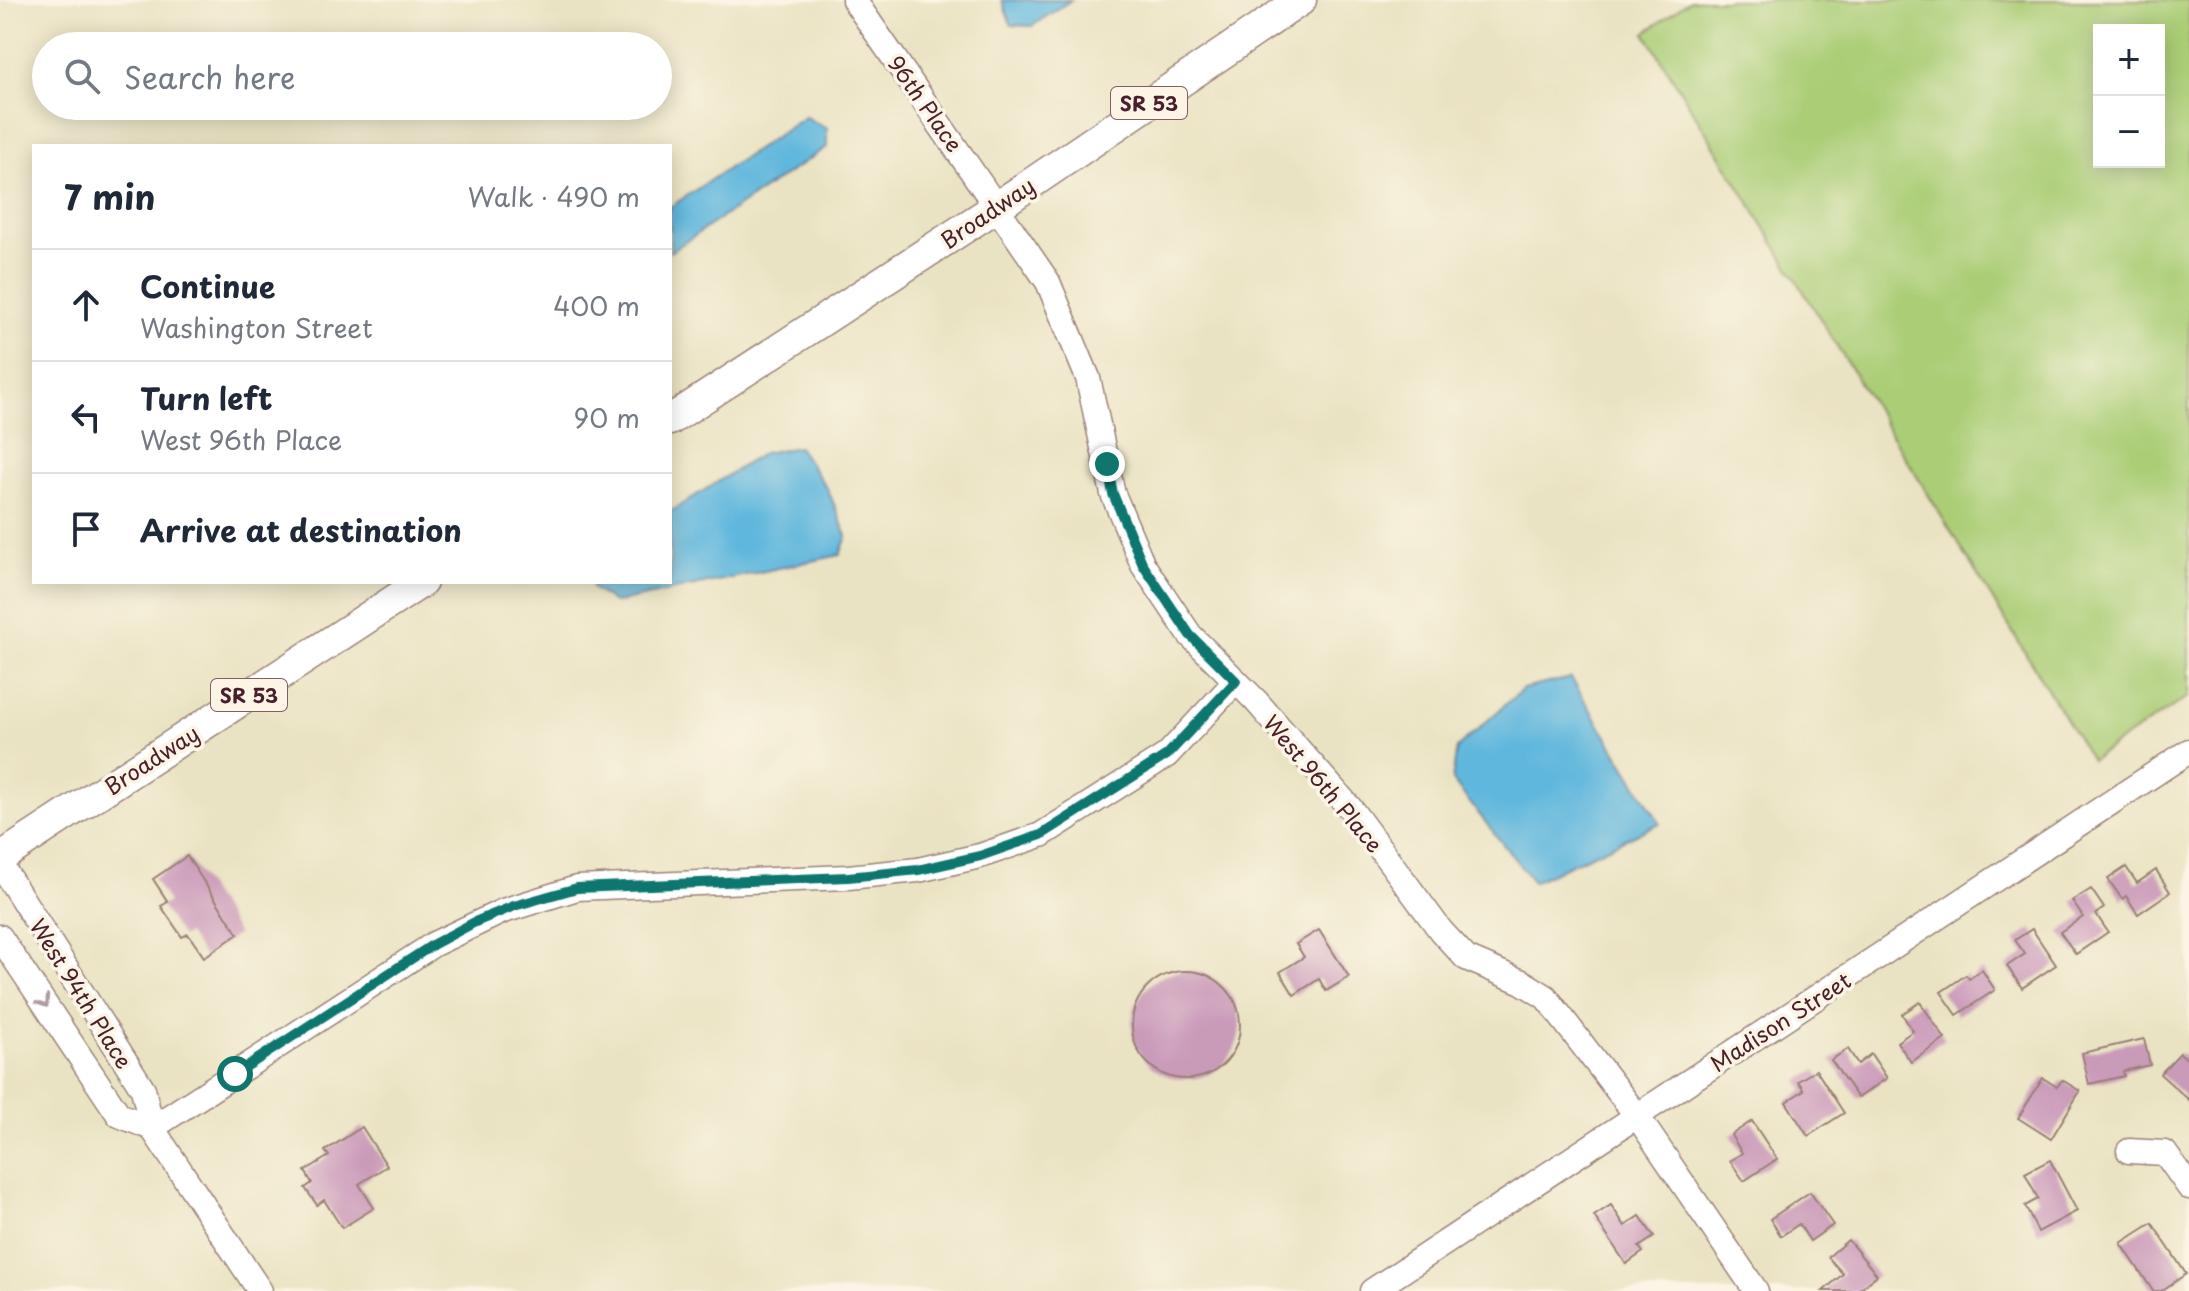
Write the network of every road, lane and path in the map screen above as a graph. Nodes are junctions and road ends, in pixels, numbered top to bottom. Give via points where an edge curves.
1 (854, 0) edge
2 (1301, 0) edge
3 (998, 206) junction
4 (672, 419) edge
5 (419, 584) edge
6 (1236, 681) junction
7 (2189, 751) edge
8 (0, 861) edge
9 (0, 937) edge
10 (1637, 1116) junction
11 (152, 1128) junction
12 (2129, 1151) dead end
13 (2189, 1187) edge
14 (260, 1291) edge
15 (1372, 1291) edge
16 (1756, 1291) edge

1 - 3 street, 96th Place
2 - 3 main road, Broadway / SR 53
3 - 4 main road, Broadway / SR 53
3 - 6 street, West 96th Place via 1048,282 1088,378 1113,494 1143,565 1190,635
5 - 8 main road, Broadway / SR 53
6 - 10 street, West 96th Place via 1350,808 1441,931 1466,958 1546,997
6 - 11 street via 1167,755 1041,835 918,870 577,888 514,906 434,944
7 - 10 street, Madison Street
8 - 11 street, West 94th Place via 143,1089
9 -> 11 street, West 94th Place via 119,1115
10 - 15 street, Madison Street
10 - 16 street, West 96th Place
11 - 14 street, West 94th Place
12 - 13 street via 2165,1153

